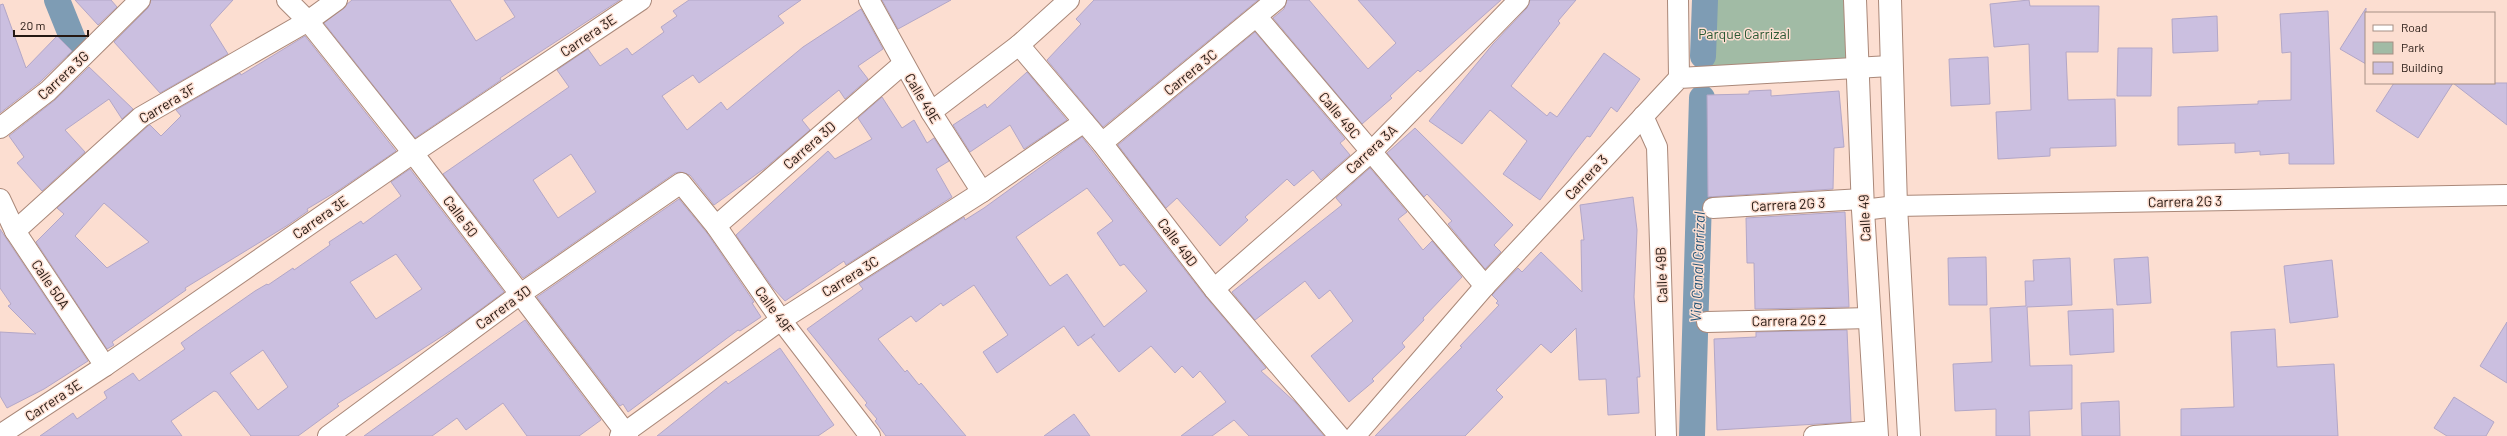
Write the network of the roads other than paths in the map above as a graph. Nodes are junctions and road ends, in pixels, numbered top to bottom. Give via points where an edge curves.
1 (140, 0) edge
2 (287, 0) edge
3 (337, 0) edge
4 (641, 0) edge
5 (869, 0) edge
6 (1069, 0) edge
7 (1276, 0) edge
8 (1519, 0) edge
9 (1678, 0) edge
10 (1855, 0) edge
11 (1890, 0) edge
12 (1257, 17) junction
13 (308, 21) junction
14 (1019, 45) junction
15 (903, 64) junction
16 (1890, 66) junction
17 (1858, 69) junction
18 (1679, 78) junction
19 (931, 112) junction
20 (1643, 116) junction
21 (1084, 122) junction
22 (0, 128) edge
23 (1102, 143) junction
24 (1371, 152) junction
25 (413, 153) junction
26 (681, 183) joint
27 (982, 192) junction
28 (2507, 195) edge
29 (0, 199) edge
30 (1863, 205) junction
31 (1896, 206) junction
32 (1713, 208) dead end
33 (716, 226) junction
34 (15, 231) junction
35 (1485, 286) junction
36 (1214, 289) junction
37 (519, 295) junction
38 (1870, 318) junction
39 (781, 320) junction
40 (1708, 322) dead end
41 (106, 366) junction
42 (1877, 434) edge
43 (0, 435) edge
44 (625, 435) edge
45 (328, 436) edge
46 (870, 436) edge
47 (1339, 436) edge
48 (1355, 436) edge
49 (1666, 436) edge
50 (1814, 436) edge
51 (1909, 436) edge

1 - 22 street, Carrera 3G via 48,91
2 - 13 street, Calle 50
3 - 13 street, Carrera 3F
4 - 25 street, Carrera 3E
5 - 15 street, Calle 49E
6 - 14 street
7 - 12 street, Carrera 3C
8 - 24 street, Carrera 3A
9 - 18 street
10 - 17 street, Calle 49
11 - 16 street
12 - 23 street, Carrera 3C
12 - 24 street, Calle 49C
13 - 25 street, Calle 50
13 - 34 street, Carrera 3F via 141,117
14 - 19 street
14 - 21 street, Calle 49D
15 - 19 street, Calle 49E
15 - 33 street, Carrera 3D
16 - 17 street
16 - 31 street
17 - 18 street
17 - 30 street, Calle 49
18 - 20 street, Carrera 3
19 - 27 street, Calle 49E
20 - 35 street, Carrera 3
20 - 49 street, Calle 49B via 1657,147
21 - 23 street, Calle 49D
21 - 27 street, Carrera 3C
23 - 36 street, Calle 49D
24 - 35 street, Calle 49C
24 - 36 street, Carrera 3A
25 - 37 street, Calle 50
25 - 41 street, Carrera 3E
26 - 33 street, Calle 49F
26 - 37 street, Carrera 3D
27 - 39 street, Carrera 3C
28 - 31 street, Carrera 2G 3
29 - 34 street, Calle 50A
30 - 31 street, Carrera 2G 3
30 - 32 street, Carrera 2G 3
30 - 38 street, Calle 49
31 - 51 street
33 - 39 street, Calle 49F
34 - 41 street, Calle 50A
35 - 48 street, Carrera 3
36 - 47 street, Calle 49D
37 - 44 street, Calle 50
37 - 45 street, Carrera 3D
38 - 40 street, Carrera 2G 2
38 - 42 street, Calle 49
39 - 44 street, Carrera 3C
39 - 46 street, Calle 49F
41 - 43 street, Carrera 3E
42 - 50 street

